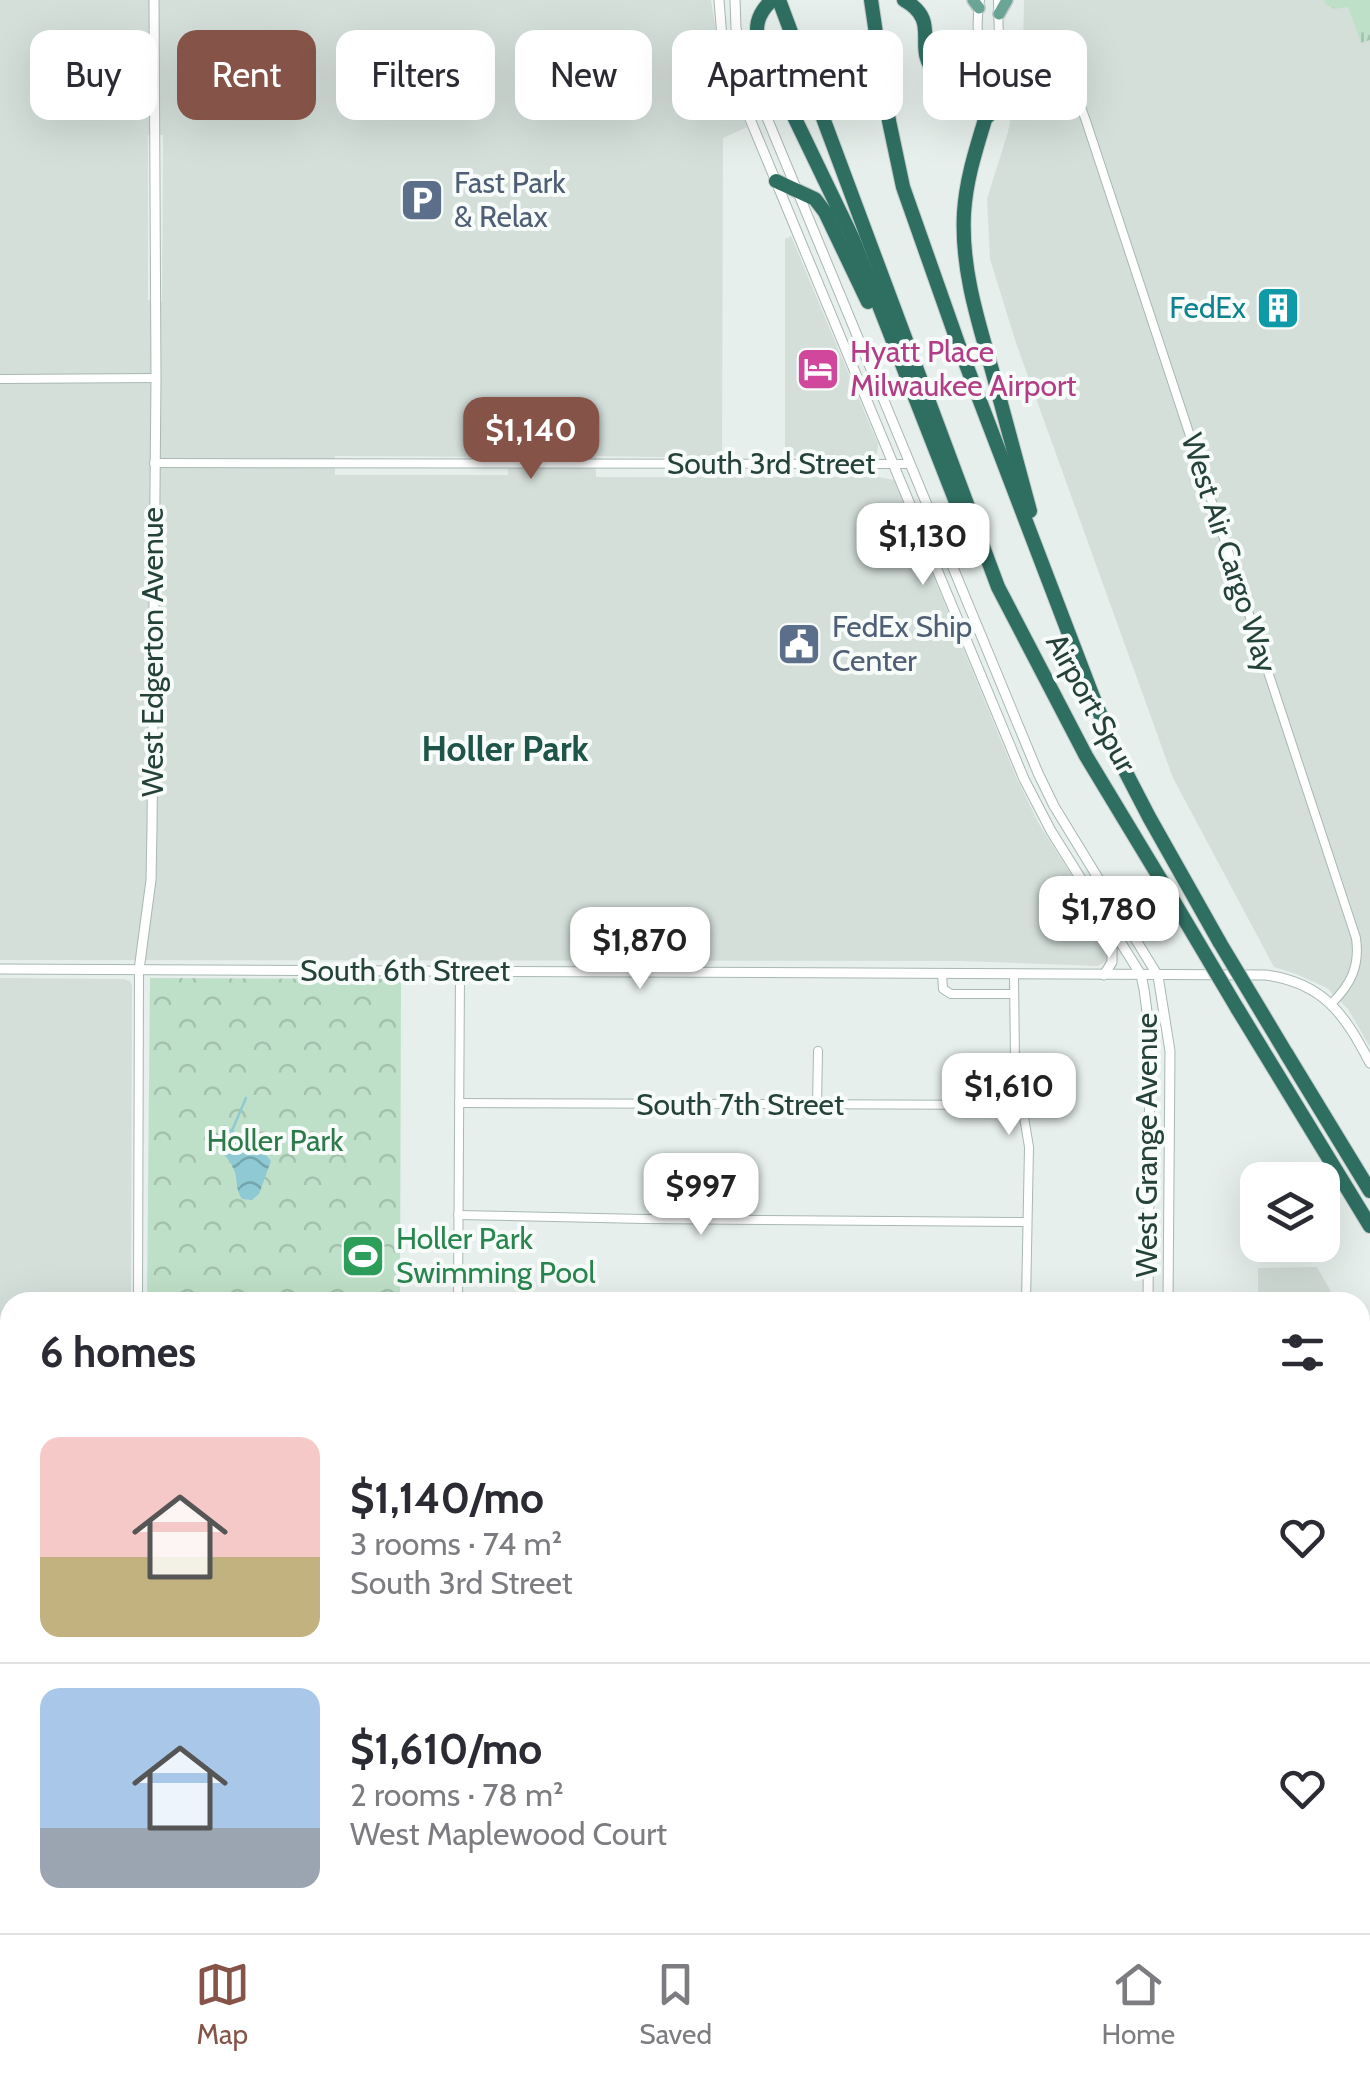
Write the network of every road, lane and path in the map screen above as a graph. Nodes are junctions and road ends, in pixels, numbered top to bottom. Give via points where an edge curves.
1 (154, 0) edge
2 (719, 0) edge
3 (735, 0) edge
4 (871, 0) edge
5 (904, 0) edge
6 (998, 0) edge
7 (1008, 0) edge
8 (774, 1) edge
9 (977, 3) edge
10 (999, 14) junction
11 (926, 30) edge
12 (978, 30) edge
13 (999, 30) edge
14 (1085, 120) edge
15 (984, 122) edge
16 (776, 181) junction
17 (796, 188) junction
18 (904, 374) junction
19 (0, 378) edge
20 (156, 378) junction
21 (154, 464) junction
22 (893, 464) junction
23 (909, 464) junction
24 (932, 519) junction
25 (918, 525) junction
26 (1048, 574) junction
27 (998, 587) junction
28 (1024, 742) junction
29 (1010, 748) junction
30 (1112, 927) junction
31 (0, 968) edge
32 (139, 970) junction
33 (460, 972) junction
34 (942, 974) junction
35 (1014, 974) junction
36 (1104, 975) junction
37 (1140, 976) junction
38 (1158, 976) junction
39 (1014, 994) junction
40 (1332, 1004) junction
41 (818, 1051) dead end
42 (1150, 1051) junction
43 (1170, 1051) junction
44 (1370, 1063) edge
45 (459, 1103) junction
46 (818, 1105) junction
47 (1022, 1105) junction
48 (1370, 1192) edge
49 (1148, 1215) junction
50 (1169, 1215) junction
51 (458, 1216) junction
52 (1027, 1222) junction
53 (1370, 1226) edge
54 (138, 1292) edge
55 (458, 1292) edge
56 (1026, 1292) edge
57 (1148, 1292) edge
58 (1168, 1292) edge

1 - 20 street, West Edgerton Avenue
2 - 16 street, West Grange Avenue via 729,66
3 - 17 street, West Grange Avenue via 746,67
4 - 26 highway, Airport Spur via 903,188
5 - 11 highway via 920,12
6 - 10 street
7 - 10 main road
8 - 18 highway via 756,24 760,46 852,239
8 - 27 highway, Airport Spur via 788,23
9 - 12 street
10 - 13 street
14 - 40 street, West Air Cargo Way via 1356,938 1356,967
15 - 26 highway via 966,200 968,278
16 - 17 highway
16 - 22 street, West Grange Avenue
17 - 18 highway via 825,212
17 - 23 street, West Grange Avenue
18 - 27 highway
19 - 20 street
20 - 21 street, West Edgerton Avenue
21 - 22 street, South 3rd Street
21 - 32 street, West Edgerton Avenue via 151,880
22 - 23 street, South 3rd Street
22 - 25 street, West Grange Avenue
23 - 24 street, West Grange Avenue
24 - 25 street
24 - 28 street, West Grange Avenue
25 - 29 street, West Grange Avenue
26 - 48 highway, Airport Spur, bridge via 1120,761
27 - 53 highway, Airport Spur, bridge via 1086,756
28 - 29 street
28 - 38 street, West Grange Avenue via 1054,806
29 - 30 street, West Grange Avenue via 1041,814
30 - 36 street via 1112,962
30 - 37 street, West Grange Avenue
31 - 32 street, South 6th Street
32 - 33 street, South 6th Street
32 - 54 street, West Edgerton Avenue
33 - 34 street, South 6th Street
33 - 45 street
34 - 35 street, South 6th Street
34 - 39 street via 943,988 952,994
35 - 36 street, South 6th Street
35 - 39 street
36 - 37 street, South 6th Street
37 - 38 street, South 6th Street
37 - 42 street, West Grange Avenue
38 - 40 street, South 6th Street via 1282,977
38 - 43 street, West Grange Avenue
39 - 47 street
40 - 44 street, South 6th Street
41 - 46 street
42 - 43 street
42 - 49 street, West Grange Avenue
43 - 50 street, West Grange Avenue
45 - 46 street, South 7th Street
45 - 51 street
46 - 47 street, South 7th Street
47 - 52 street
49 - 50 street
49 - 57 street, West Grange Avenue
50 - 58 street, West Grange Avenue
51 - 52 street
51 - 55 street
52 - 56 street

